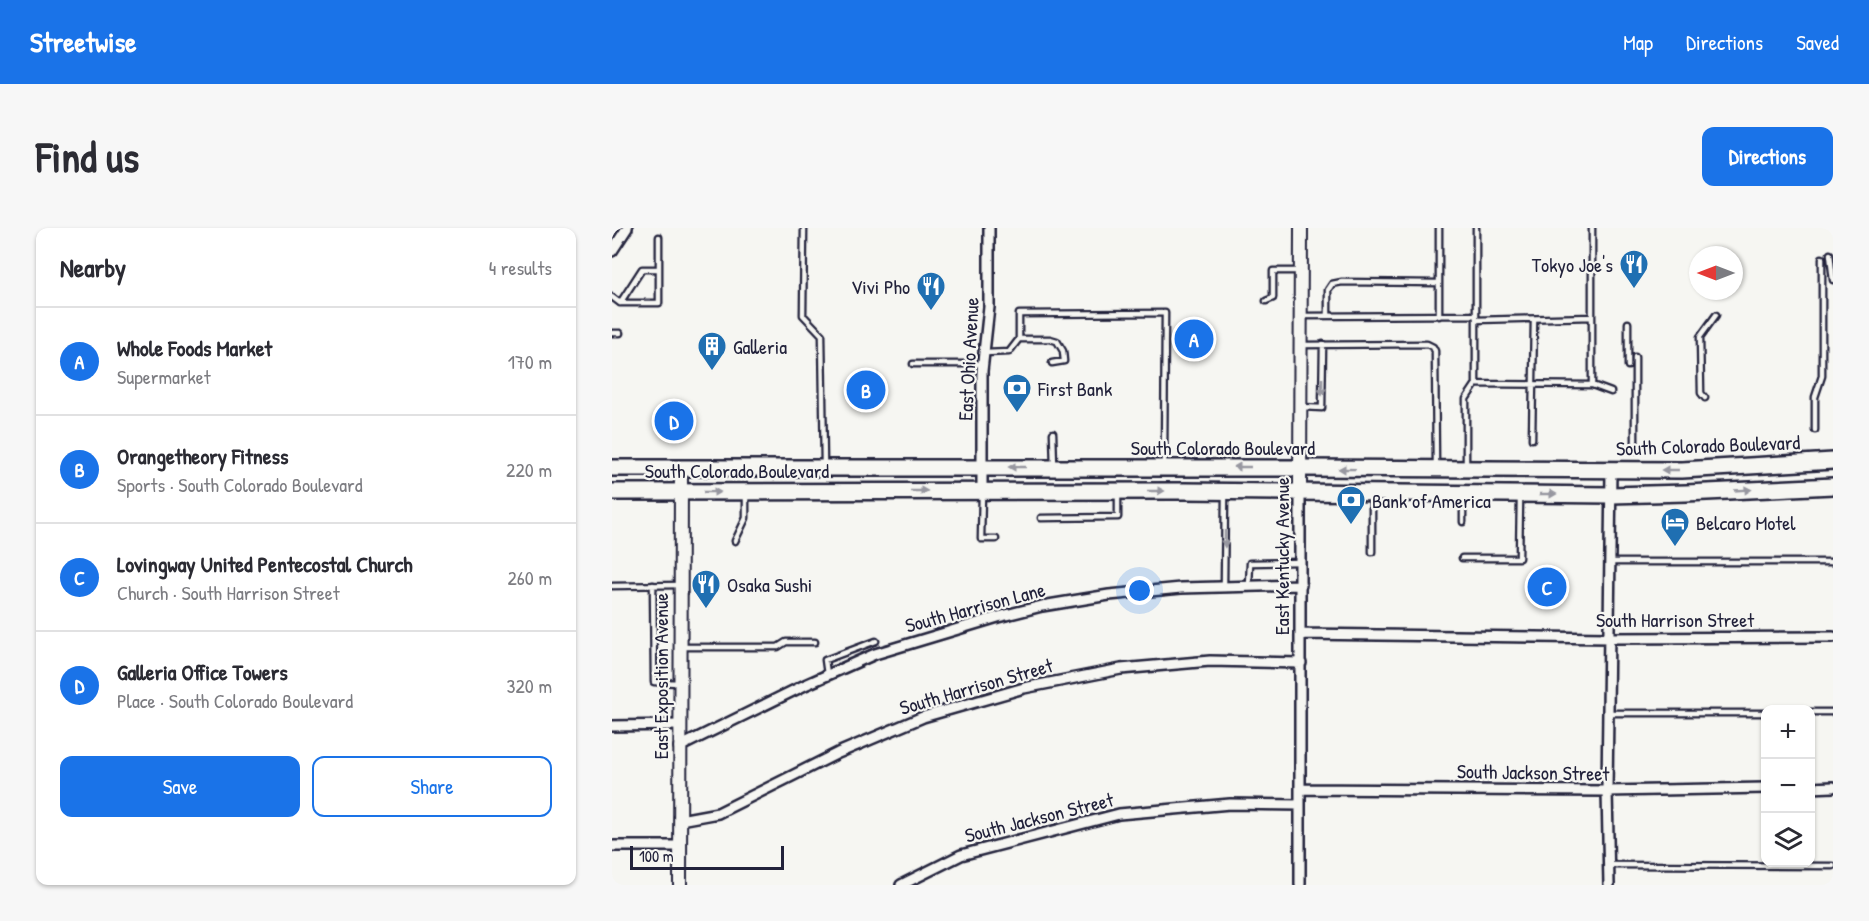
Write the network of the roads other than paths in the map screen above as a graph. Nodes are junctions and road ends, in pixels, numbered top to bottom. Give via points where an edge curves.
1 (627, 228) edge
2 (804, 228) edge
3 (989, 228) edge
4 (1301, 228) edge
5 (1439, 228) edge
6 (1476, 228) edge
7 (1592, 228) edge
8 (659, 237) dead end
9 (612, 251) edge
10 (1830, 254) dead end
11 (1822, 258) dead end
12 (658, 269) junction
13 (1301, 271) junction
14 (1833, 280) edge
15 (1439, 283) junction
16 (612, 297) edge
17 (1266, 301) dead end
18 (620, 303) junction
19 (1716, 315) dead end
20 (1301, 316) junction
21 (1328, 316) junction
22 (1439, 316) junction
23 (1592, 317) junction
24 (1476, 318) junction
25 (1534, 319) junction
26 (1628, 322) dead end
27 (612, 333) edge
28 (620, 333) dead end
29 (1019, 339) junction
30 (1323, 344) junction
31 (1301, 345) junction
32 (983, 353) junction
33 (1635, 357) dead end
34 (1052, 363) dead end
35 (913, 364) dead end
36 (982, 364) junction
37 (1628, 366) dead end
38 (1476, 384) junction
39 (1533, 384) junction
40 (1592, 385) junction
41 (1611, 392) dead end
42 (1705, 398) dead end
43 (1301, 407) junction
44 (1815, 430) dead end
45 (1053, 433) dead end
46 (1532, 439) dead end
47 (1635, 450) dead end
48 (1833, 460) edge
49 (1164, 467) junction
50 (612, 468) edge
51 (681, 468) junction
52 (824, 468) junction
53 (982, 468) junction
54 (1054, 468) junction
55 (1301, 468) junction
56 (1436, 470) junction
57 (1466, 470) junction
58 (1611, 470) junction
59 (1833, 486) edge
60 (982, 491) junction
61 (1118, 491) junction
62 (612, 492) edge
63 (681, 492) junction
64 (746, 492) junction
65 (1225, 492) junction
66 (1300, 492) junction
67 (1372, 493) junction
68 (1463, 493) junction
69 (1520, 494) junction
70 (1611, 495) junction
71 (1041, 518) dead end
72 (1463, 522) dead end
73 (996, 538) dead end
74 (735, 541) dead end
75 (1372, 552) dead end
76 (1462, 558) dead end
77 (1301, 562) junction
78 (1610, 562) junction
79 (1833, 562) edge
80 (653, 585) junction
81 (681, 585) junction
82 (1301, 585) junction
83 (612, 586) edge
84 (1249, 586) junction
85 (1224, 587) junction
86 (1301, 634) junction
87 (1833, 637) edge
88 (1609, 638) junction
89 (876, 641) dead end
90 (815, 642) dead end
91 (680, 647) junction
92 (1301, 663) junction
93 (827, 675) junction
94 (680, 683) junction
95 (1815, 712) edge
96 (1833, 712) edge
97 (1608, 713) junction
98 (1761, 713) edge
99 (680, 725) junction
100 (612, 726) edge
101 (679, 747) junction
102 (1833, 787) edge
103 (1761, 788) edge
104 (1815, 788) edge
105 (1300, 789) junction
106 (1607, 791) junction
107 (1300, 805) junction
108 (680, 820) junction
109 (612, 846) edge
110 (680, 846) junction
111 (1608, 865) junction
112 (1833, 866) edge
113 (680, 885) edge
114 (901, 885) edge
115 (1300, 885) edge
116 (1609, 885) edge

1 - 9 street
2 - 52 lane via 803,315 822,335
3 - 32 street, East Ohio Avenue via 990,297
4 - 13 street, East Kentucky Avenue
5 - 15 lane
6 - 24 lane
7 - 23 lane
8 - 12 lane
10 - 14 lane
11 - 44 lane via 1822,376 1815,397
12 - 18 lane via 642,269
12 - 18 lane via 659,303
13 - 17 lane via 1273,271 1273,298
13 - 20 street, East Kentucky Avenue
15 - 21 lane via 1332,284 1328,290
15 - 22 lane
16 - 18 lane
19 - 42 lane via 1700,337 1701,393
20 - 21 lane
20 - 31 street, East Kentucky Avenue
21 - 22 lane
22 - 24 lane
23 - 25 lane
23 - 40 lane
24 - 25 lane
24 - 38 lane
25 - 39 lane
26 - 37 lane
27 - 28 lane
29 - 32 lane via 1009,352
29 - 34 lane via 1058,341 1064,361
29 - 49 lane via 1019,314 1165,313
30 - 31 lane
30 -> 43 lane via 1322,408
30 - 56 lane via 1427,344 1436,351
31 - 43 street, East Kentucky Avenue
32 - 36 street, East Ohio Avenue
33 - 47 lane
35 - 36 lane
36 - 53 street, East Ohio Avenue
38 - 39 lane
38 - 57 lane via 1466,399
39 - 40 lane
39 - 46 lane
40 - 41 lane
43 - 55 street, East Kentucky Avenue
45 - 54 lane
48 -> 58 main road, South Colorado Boulevard via 1682,470
49 - 54 main road, South Colorado Boulevard
55 -> 49 main road, South Colorado Boulevard
50 - 51 main road, South Colorado Boulevard
51 - 52 main road, South Colorado Boulevard
51 - 63 street, East Exposition Avenue
52 - 53 main road, South Colorado Boulevard
54 -> 53 main road, South Colorado Boulevard
53 - 60 street, East Ohio Avenue
56 -> 55 main road, South Colorado Boulevard
55 - 66 street, East Kentucky Avenue
56 - 57 main road, South Colorado Boulevard
57 - 58 main road, South Colorado Boulevard
58 - 70 street
70 -> 59 main road, South Colorado Boulevard
60 - 61 main road, South Colorado Boulevard
64 -> 60 main road, South Colorado Boulevard
60 - 73 lane via 981,539
61 -> 65 main road, South Colorado Boulevard
61 - 71 lane via 1118,517
62 - 63 main road, South Colorado Boulevard
63 -> 64 main road, South Colorado Boulevard
63 - 81 street, East Exposition Avenue
64 - 74 lane via 746,518
65 - 66 main road, South Colorado Boulevard
65 -> 85 lane
66 - 67 main road, South Colorado Boulevard
66 - 77 street, East Kentucky Avenue
67 - 68 main road, South Colorado Boulevard
67 - 75 lane
68 - 69 main road, South Colorado Boulevard
68 - 72 lane
69 -> 70 main road, South Colorado Boulevard
69 - 76 lane via 1519,558
70 - 78 street
77 - 82 street, East Kentucky Avenue
77 - 84 lane via 1250,563
78 - 79 lane
78 - 88 street
80 - 81 lane
80 - 83 lane
80 - 94 lane via 654,682
81 - 91 street, East Exposition Avenue
82 - 84 street, South Harrison Lane
82 - 86 street, East Kentucky Avenue
84 - 85 street, South Harrison Lane
85 - 93 street, South Harrison Lane via 1109,595 1032,608 875,654
86 - 88 street, South Harrison Street
86 - 92 street, East Kentucky Avenue
87 - 88 street, South Harrison Street
88 - 97 street
89 - 93 lane via 825,660
90 - 91 lane via 786,642 778,647
91 - 94 street, East Exposition Avenue
92 - 105 street, East Kentucky Avenue
92 - 108 street, South Harrison Street via 1210,661 1121,669 1024,688 923,717 838,753 718,813
93 - 101 street, South Harrison Lane
94 - 99 street, East Exposition Avenue
95 - 96 lane
97 - 98 lane
97 - 106 street
99 - 100 street
99 - 101 street, East Exposition Avenue
101 - 108 street, East Exposition Avenue
102 - 104 street
103 - 106 street, South Jackson Street
105 - 106 street, South Jackson Street
105 - 107 street, East Kentucky Avenue
106 - 111 street
107 - 114 street, South Jackson Street via 1230,804 1119,814 961,855
107 - 115 street, East Kentucky Avenue
108 - 110 street, East Exposition Avenue
109 - 110 street
110 - 113 street, East Exposition Avenue
111 - 112 lane
111 - 116 street

